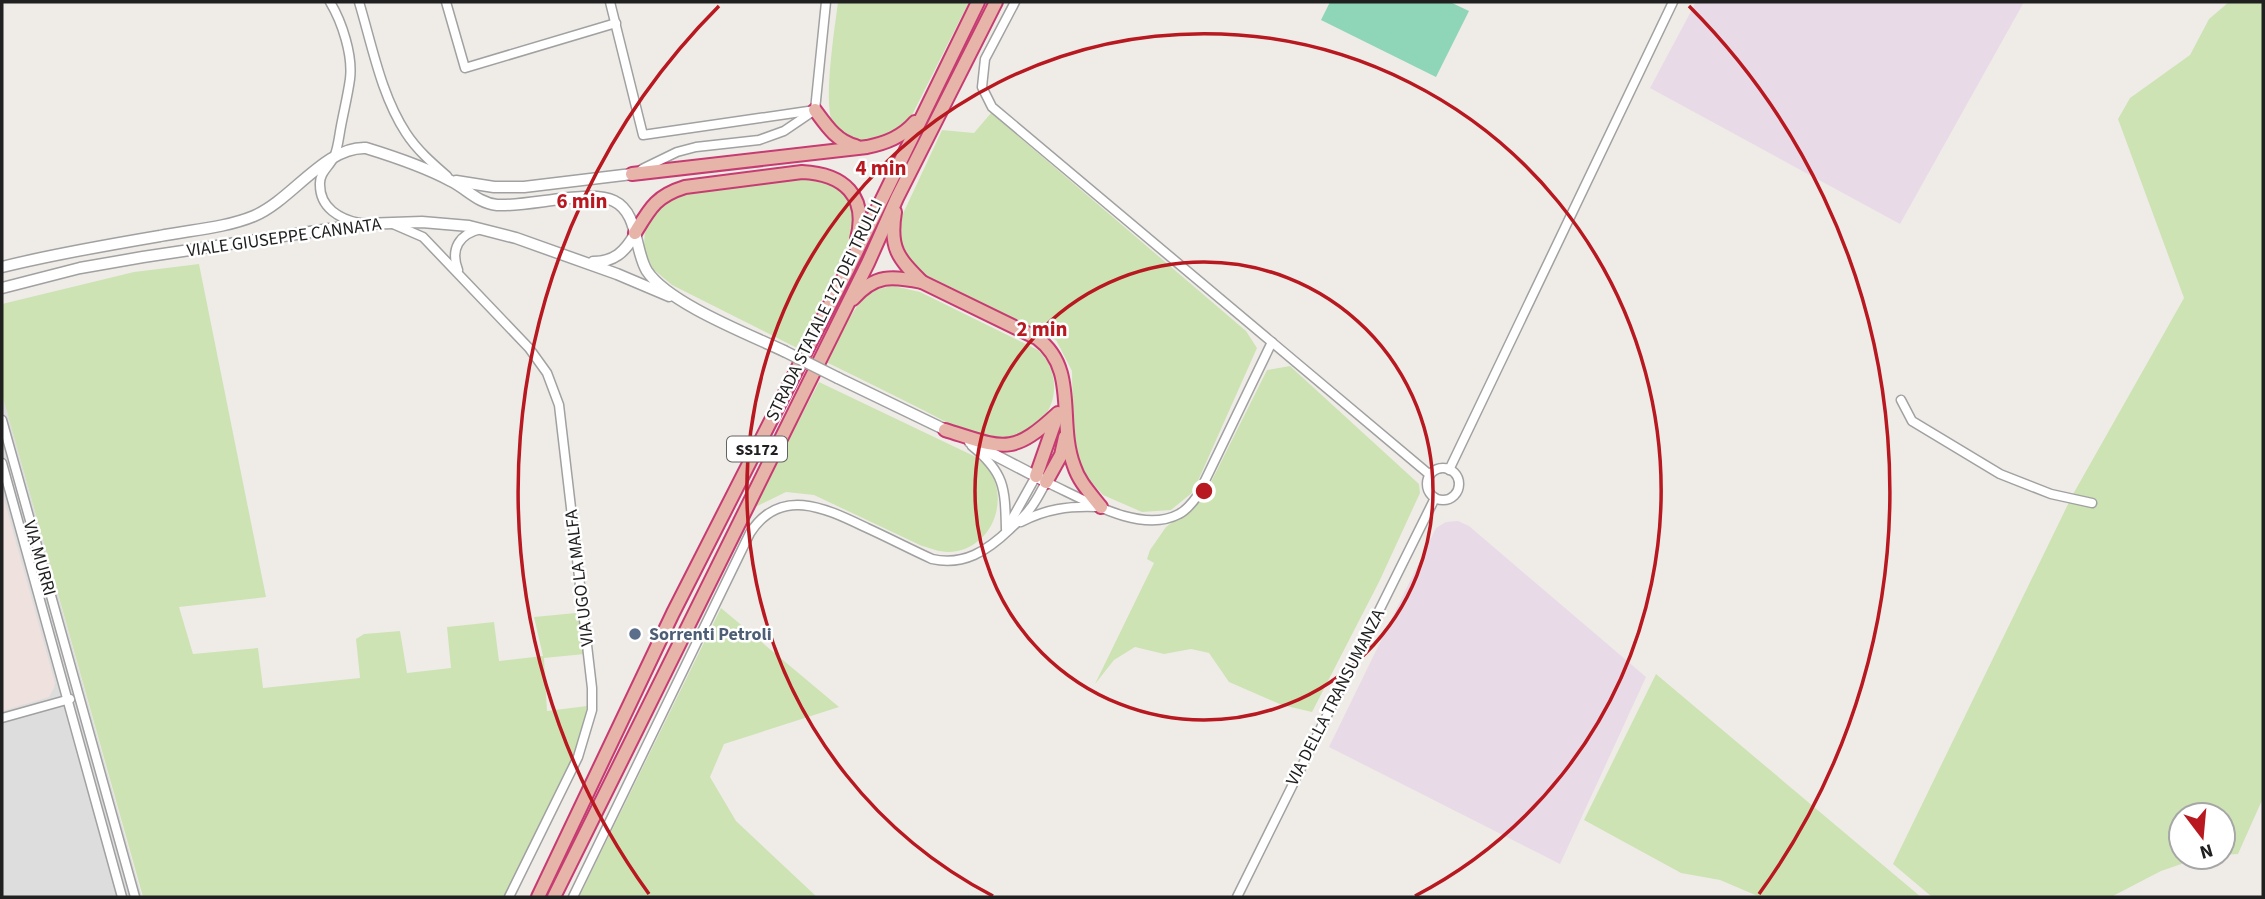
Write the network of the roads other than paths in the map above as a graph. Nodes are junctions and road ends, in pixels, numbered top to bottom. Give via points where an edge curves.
1 (330, 2) edge
2 (359, 2) edge
3 (446, 2) edge
4 (610, 2) edge
5 (826, 2) edge
6 (978, 2) edge
7 (996, 2) edge
8 (1014, 2) edge
9 (1673, 2) edge
10 (616, 23) junction
11 (926, 108) junction
12 (815, 110) junction
13 (867, 147) junction
14 (334, 157) junction
15 (632, 174) junction
16 (452, 181) junction
17 (897, 198) junction
18 (388, 222) junction
19 (363, 224) junction
20 (481, 229) junction
21 (635, 233) junction
22 (141, 239) junction
23 (143, 257) junction
24 (579, 259) junction
25 (2, 267) edge
26 (849, 267) junction
27 (462, 276) junction
28 (922, 282) junction
29 (2, 288) edge
30 (682, 302) junction
31 (842, 313) junction
32 (1272, 342) junction
33 (1064, 396) junction
34 (1901, 400) dead end
35 (1058, 413) junction
36 (2, 420) edge
37 (945, 430) junction
38 (1066, 433) junction
39 (961, 438) junction
40 (2, 463) edge
41 (1449, 470) junction
42 (1430, 475) junction
43 (1041, 479) junction
44 (1435, 498) junction
45 (2092, 503) dead end
46 (1101, 507) junction
47 (1006, 532) junction
48 (79, 696) junction
49 (67, 699) junction
50 (2, 718) edge
51 (122, 897) edge
52 (135, 897) edge
53 (509, 897) edge
54 (538, 897) edge
55 (554, 897) edge
56 (573, 897) edge
57 (1237, 897) edge

1 - 14 street via 349,55 351,77
2 - 16 street via 394,111 413,142
3 - 10 street via 465,68
4 - 10 street
5 - 12 street
6 - 11 highway, STRADA STATALE 172 DEI TRULLI / SS172
7 - 17 highway, STRADA STATALE 172 DEI TRULLI / SS172
8 - 32 street via 985,59 982,88 992,107
9 - 41 street
10 - 12 street via 643,135
11 - 13 highway via 902,134
11 - 26 highway, STRADA STATALE 172 DEI TRULLI / SS172
12 - 13 highway via 839,139
12 - 15 street via 784,131 677,152
13 - 15 highway
14 - 16 street, VIALE GIUSEPPE CANNATA via 352,148 366,148
14 - 19 street via 320,179 322,197 339,217
14 - 22 street, VIALE GIUSEPPE CANNATA via 258,215
15 - 16 street via 524,187
16 - 21 street, VIALE GIUSEPPE CANNATA via 493,205 605,198 624,209
17 - 28 highway via 892,228 895,251
17 - 31 highway, STRADA STATALE 172 DEI TRULLI / SS172
18 - 19 street, VIALE GIUSEPPE CANNATA
18 - 20 street, VIALE GIUSEPPE CANNATA via 448,223
18 - 27 street, VIA UGO LA MALFA via 423,237
19 - 23 street, VIALE GIUSEPPE CANNATA
20 - 24 street, VIALE GIUSEPPE CANNATA
20 - 27 street via 467,233 456,246 455,263
21 - 24 street via 623,252 610,260
21 - 26 highway via 650,207 669,192 817,173 842,181 858,206 860,226
21 - 30 street, VIALE GIUSEPPE CANNATA via 648,271
22 - 23 street
22 - 25 street, VIALE GIUSEPPE CANNATA
23 - 29 street, VIALE GIUSEPPE CANNATA
24 - 30 street, VIALE GIUSEPPE CANNATA
26 - 54 highway, STRADA STATALE 172 DEI TRULLI / SS172 via 673,614
27 - 53 street, VIA UGO LA MALFA via 529,348 554,388 592,688 592,710 578,757
28 - 31 highway via 893,278 872,282
28 - 33 highway via 1047,345 1062,370
30 - 37 street, bridge
31 - 55 highway, STRADA STATALE 172 DEI TRULLI / SS172
32 - 42 street
32 - 46 street via 1190,505 1179,514 1148,521
33 - 35 highway
33 - 38 highway
34 - 45 street via 1912,421 2000,474 2051,494
35 - 37 highway via 1036,434 1006,446
35 - 43 highway
36 - 48 street, VIA MURRI
37 - 39 street
38 - 43 highway via 1060,455
38 - 46 highway via 1074,467
39 - 43 street
39 - 47 street via 998,474
40 - 49 street, VIA MURRI
41 - 42 street via 1439,469
41 - 44 street via 1457,479 1457,491 1447,499
42 - 44 street via 1427,488
43 - 46 street
43 - 47 street via 1029,510
44 - 57 street, VIA DELLA TRANSUMANZA
46 - 47 street via 1045,511
47 - 56 street via 972,557 943,561 811,505 765,515 750,533
48 - 49 street
48 - 52 street, VIA MURRI
49 - 50 street
49 - 51 street, VIA MURRI

